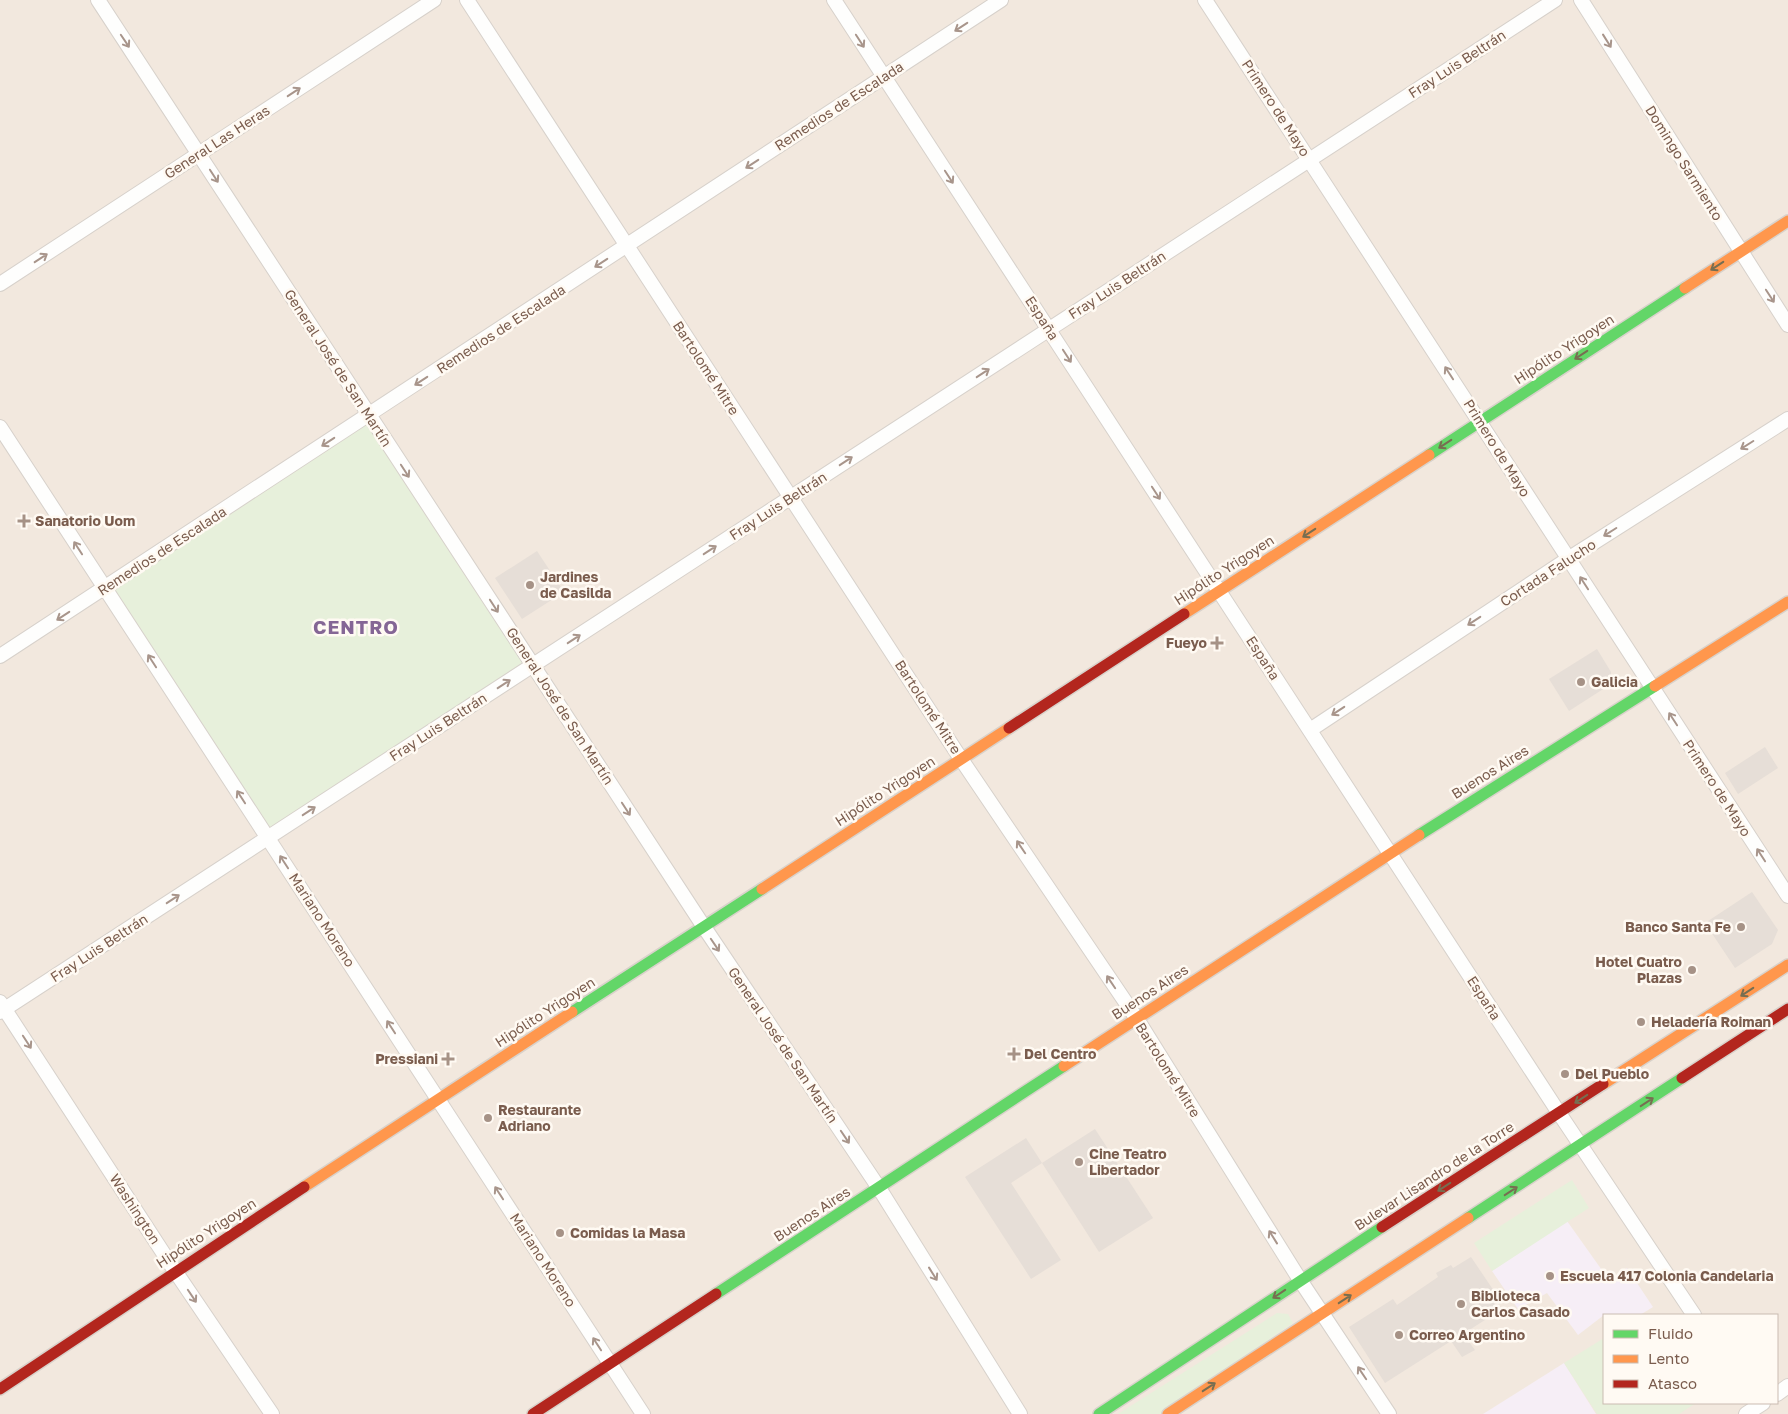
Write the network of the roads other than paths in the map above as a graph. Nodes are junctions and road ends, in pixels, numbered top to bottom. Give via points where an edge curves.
1 (98, 0) edge
2 (434, 0) edge
3 (467, 0) edge
4 (834, 0) edge
5 (1001, 0) edge
6 (1205, 0) edge
7 (1555, 0) edge
8 (1581, 0) edge
9 (884, 77) junction
10 (200, 154) junction
11 (1310, 160) junction
12 (1788, 221) edge
13 (626, 246) junction
14 (1740, 251) junction
15 (0, 284) edge
16 (1788, 325) edge
17 (1050, 329) junction
18 (369, 415) junction
19 (1788, 419) edge
20 (1481, 421) junction
21 (0, 428) edge
22 (791, 497) junction
23 (1568, 559) junction
24 (104, 589) junction
25 (1220, 591) junction
26 (1788, 602) edge
27 (0, 656) edge
28 (533, 665) junction
29 (1652, 687) junction
30 (1310, 730) junction
31 (961, 759) junction
32 (268, 838) junction
33 (1390, 853) junction
34 (1788, 896) edge
35 (704, 927) junction
36 (1788, 966) edge
37 (2, 1007) edge
38 (1788, 1008) edge
39 (1137, 1019) junction
40 (438, 1100) junction
41 (1559, 1113) junction
42 (1580, 1145) junction
43 (879, 1188) junction
44 (175, 1271) junction
45 (1300, 1280) junction
46 (1322, 1314) junction
47 (1693, 1314) edge
48 (610, 1364) junction
49 (0, 1388) edge
50 (272, 1414) edge
51 (533, 1414) edge
52 (643, 1414) edge
53 (1020, 1414) edge
54 (1099, 1414) edge
55 (1168, 1414) edge
56 (1389, 1414) edge

1 -> 10 street, General José de San Martín
10 -> 2 street, General Las Heras
3 - 13 street, Bartolomé Mitre
4 -> 9 street, España
5 -> 9 street, Remedios de Escalada
6 - 11 street, Primero de Mayo
7 - 11 street, Fray Luis Beltrán
8 -> 14 street, Domingo Sarmiento
9 -> 13 street, Remedios de Escalada
9 -> 17 street, España
15 -> 10 street, General Las Heras
10 -> 18 street, General José de San Martín
11 - 17 street, Fray Luis Beltrán
20 -> 11 street, Primero de Mayo
12 - 14 street, Hipólito Yrigoyen
13 -> 18 street, Remedios de Escalada
13 - 22 street, Bartolomé Mitre
14 -> 16 street, Domingo Sarmiento
14 -> 20 street, Hipólito Yrigoyen
22 -> 17 street, Fray Luis Beltrán
17 -> 25 street, España
18 -> 24 street, Remedios de Escalada
18 -> 28 street, General José de San Martín
19 -> 23 street, Cortada Falucho
20 - 23 street, Primero de Mayo
20 -> 25 street, Hipólito Yrigoyen
24 -> 21 street, Mariano Moreno
28 -> 22 street, Fray Luis Beltrán
22 - 31 street, Bartolomé Mitre
29 -> 23 street, Primero de Mayo
23 -> 30 street, Cortada Falucho
24 -> 27 street, Remedios de Escalada
32 -> 24 street, Mariano Moreno
25 - 30 street, España
25 - 31 street, Hipólito Yrigoyen
26 - 29 street, Buenos Aires
32 -> 28 street, Fray Luis Beltrán
28 -> 35 street, General José de San Martín
29 - 33 street, Buenos Aires
34 -> 29 street, Primero de Mayo
30 - 33 street, España
31 - 35 street, Hipólito Yrigoyen
39 -> 31 street, Bartolomé Mitre
37 -> 32 street, Fray Luis Beltrán
40 -> 32 street, Mariano Moreno
33 - 39 street, Buenos Aires
33 - 41 street, España
35 - 40 street, Hipólito Yrigoyen
35 -> 43 street, General José de San Martín
36 -> 41 street, Bulevar Lisandro de la Torre
37 -> 44 street, Washington
42 -> 38 street
39 - 43 street, Buenos Aires
45 -> 39 street, Bartolomé Mitre
40 - 44 street, Hipólito Yrigoyen
48 -> 40 street, Mariano Moreno
41 - 42 street, España
41 -> 45 street, Bulevar Lisandro de la Torre
46 -> 42 street
42 - 47 street, España
43 - 48 street, Buenos Aires
43 -> 53 street, General José de San Martín
44 - 49 street, Hipólito Yrigoyen
44 -> 50 street, Washington
45 - 46 street, Bartolomé Mitre
45 -> 54 street, Bulevar Lisandro de la Torre
55 -> 46 street
56 -> 46 street, Bartolomé Mitre
48 - 51 street, Buenos Aires
48 - 52 street, Mariano Moreno

